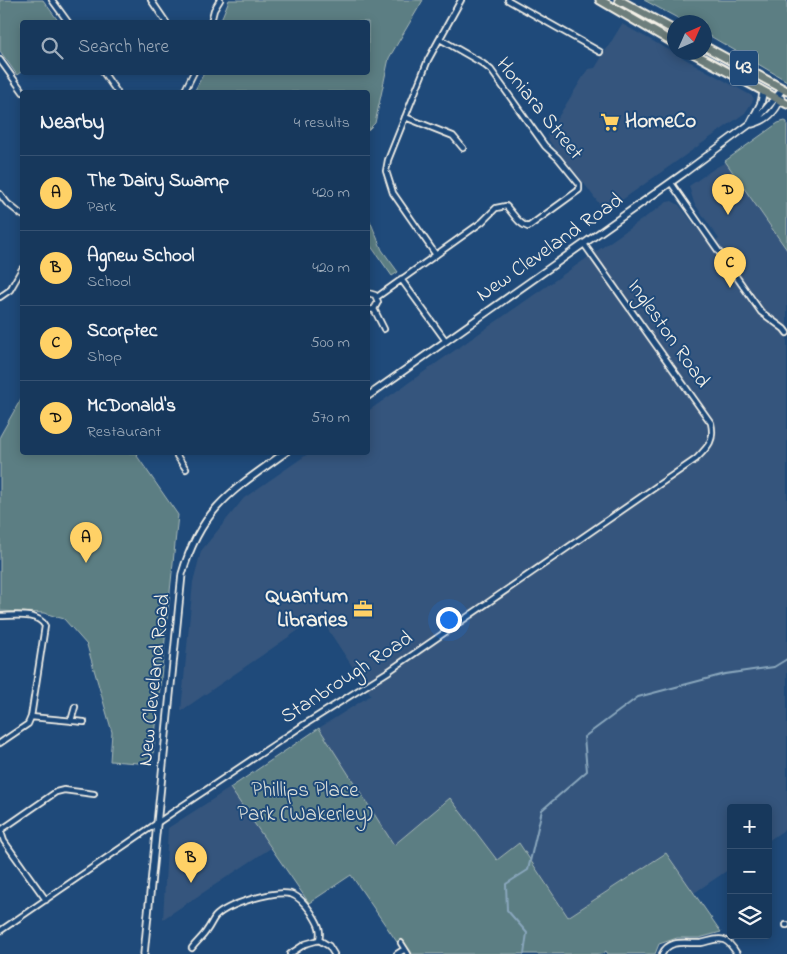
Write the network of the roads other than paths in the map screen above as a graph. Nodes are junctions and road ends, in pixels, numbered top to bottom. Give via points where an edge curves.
1 (52, 0) edge
2 (151, 0) edge
3 (220, 0) edge
4 (461, 0) edge
5 (508, 0) edge
6 (600, 0) edge
7 (619, 0) edge
8 (67, 20) edge
9 (165, 20) edge
10 (212, 20) edge
11 (667, 26) edge
12 (440, 39) junction
13 (667, 39) edge
14 (712, 50) edge
15 (600, 52) dead end
16 (0, 60) edge
17 (705, 60) edge
18 (105, 75) edge
19 (192, 75) edge
20 (22, 90) edge
21 (116, 90) edge
22 (185, 90) edge
23 (785, 90) edge
24 (763, 92) junction
25 (781, 101) edge
26 (405, 118) junction
27 (750, 124) junction
28 (463, 148) dead end
29 (671, 183) junction
30 (0, 194) edge
31 (20, 213) edge
32 (584, 244) junction
33 (436, 254) junction
34 (20, 272) edge
35 (401, 279) junction
36 (370, 294) edge
37 (0, 297) edge
38 (377, 297) junction
39 (374, 309) junction
40 (370, 310) edge
41 (384, 329) dead end
42 (787, 334) edge
43 (446, 341) junction
44 (370, 395) edge
45 (708, 446) joint
46 (177, 455) edge
47 (282, 455) edge
48 (186, 469) dead end
49 (0, 616) edge
50 (75, 707) dead end
51 (31, 717) junction
52 (70, 721) junction
53 (84, 722) dead end
54 (0, 743) edge
55 (94, 794) dead end
56 (156, 824) junction
57 (0, 830) edge
58 (46, 900) junction
59 (0, 931) edge
60 (319, 940) junction
61 (401, 943) dead end
62 (192, 948) dead end
63 (406, 952) edge
64 (144, 954) edge
65 (290, 954) edge
66 (334, 954) edge
67 (397, 954) edge
68 (662, 954) edge
69 (737, 954) edge

1 - 8 street
2 - 9 street
3 - 10 street
4 - 12 street
5 - 15 street
6 - 13 main road
7 - 11 main road
12 - 26 street
12 - 33 street, Honiara Street via 491,70 545,146 579,184 579,190 528,227 523,226 506,206 500,206
14 - 23 main road, 43
16 - 20 street
17 - 24 main road, 43
18 - 21 street
19 - 22 street
23 - 25 street, New Cleveland Road
24 - 25 main road, 43
24 - 27 street, New Cleveland Road
25 - 27 street, New Cleveland Road via 761,122
26 - 28 street via 453,136
26 - 33 street via 388,160 388,181
27 - 29 street, New Cleveland Road
29 - 32 street, New Cleveland Road
29 - 42 street via 761,312
30 - 31 street
32 - 43 street, New Cleveland Road
32 - 45 street, Ingleston Road via 711,423 713,434
33 - 35 street
34 - 37 street via 10,290
35 - 38 street
35 - 43 street
36 - 38 street
38 - 39 street
39 - 40 street
39 - 41 street
43 - 44 street, New Cleveland Road
45 - 56 street, Stanbrough Road via 696,458 397,666
46 - 48 street
47 - 56 street, New Cleveland Road via 222,501 210,515 188,555 182,574
49 - 51 street via 36,617 45,626
50 - 52 street
51 - 52 street
51 - 54 street via 28,724
52 - 53 street
55 - 57 street via 56,792
56 - 58 street, Stanbrough Road
56 - 64 street, New Cleveland Road
57 - 58 street via 4,841
58 - 59 street, Stanbrough Road
60 - 62 street via 320,926 305,904 291,894 282,894 250,899 225,910
60 - 65 street
60 - 66 street
61 - 63 street
63 - 67 street
68 - 69 street via 676,943 719,939 725,940

